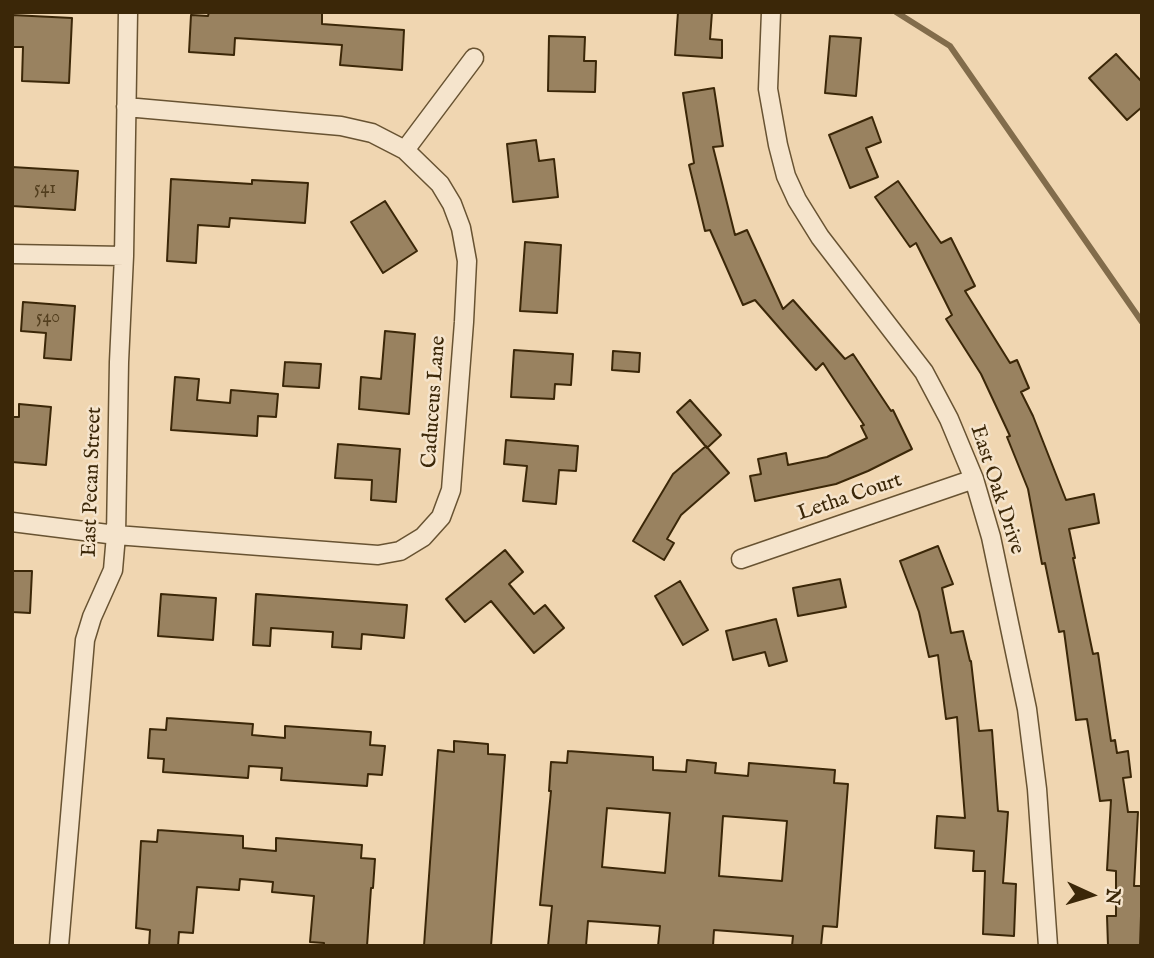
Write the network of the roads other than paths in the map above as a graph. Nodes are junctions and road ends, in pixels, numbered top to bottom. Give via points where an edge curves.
1 (128, 12) edge
2 (771, 12) edge
3 (474, 58) dead end
4 (125, 107) junction
5 (405, 150) junction
6 (12, 254) edge
7 (124, 256) junction
8 (974, 480) junction
9 (12, 522) edge
10 (116, 535) junction
11 (741, 559) dead end
12 (59, 946) edge
13 (1048, 946) edge

1 - 4 street, East Pecan Street
2 - 8 street, East Oak Drive via 768,89 786,176 820,237 924,372 950,419
3 - 5 street
4 - 5 street, Caduceus Lane via 341,126 372,133
4 - 7 street, East Pecan Street
5 - 10 street, Caduceus Lane via 440,184 452,204 467,261 451,489 441,517 423,537 400,551 379,555
6 - 7 street
7 - 10 street, East Pecan Street
8 - 11 street, Letha Court
8 - 13 street, East Oak Drive via 991,537 1027,709
9 - 10 street, Caduceus Lane
10 - 12 street, East Pecan Street via 113,570 85,640

